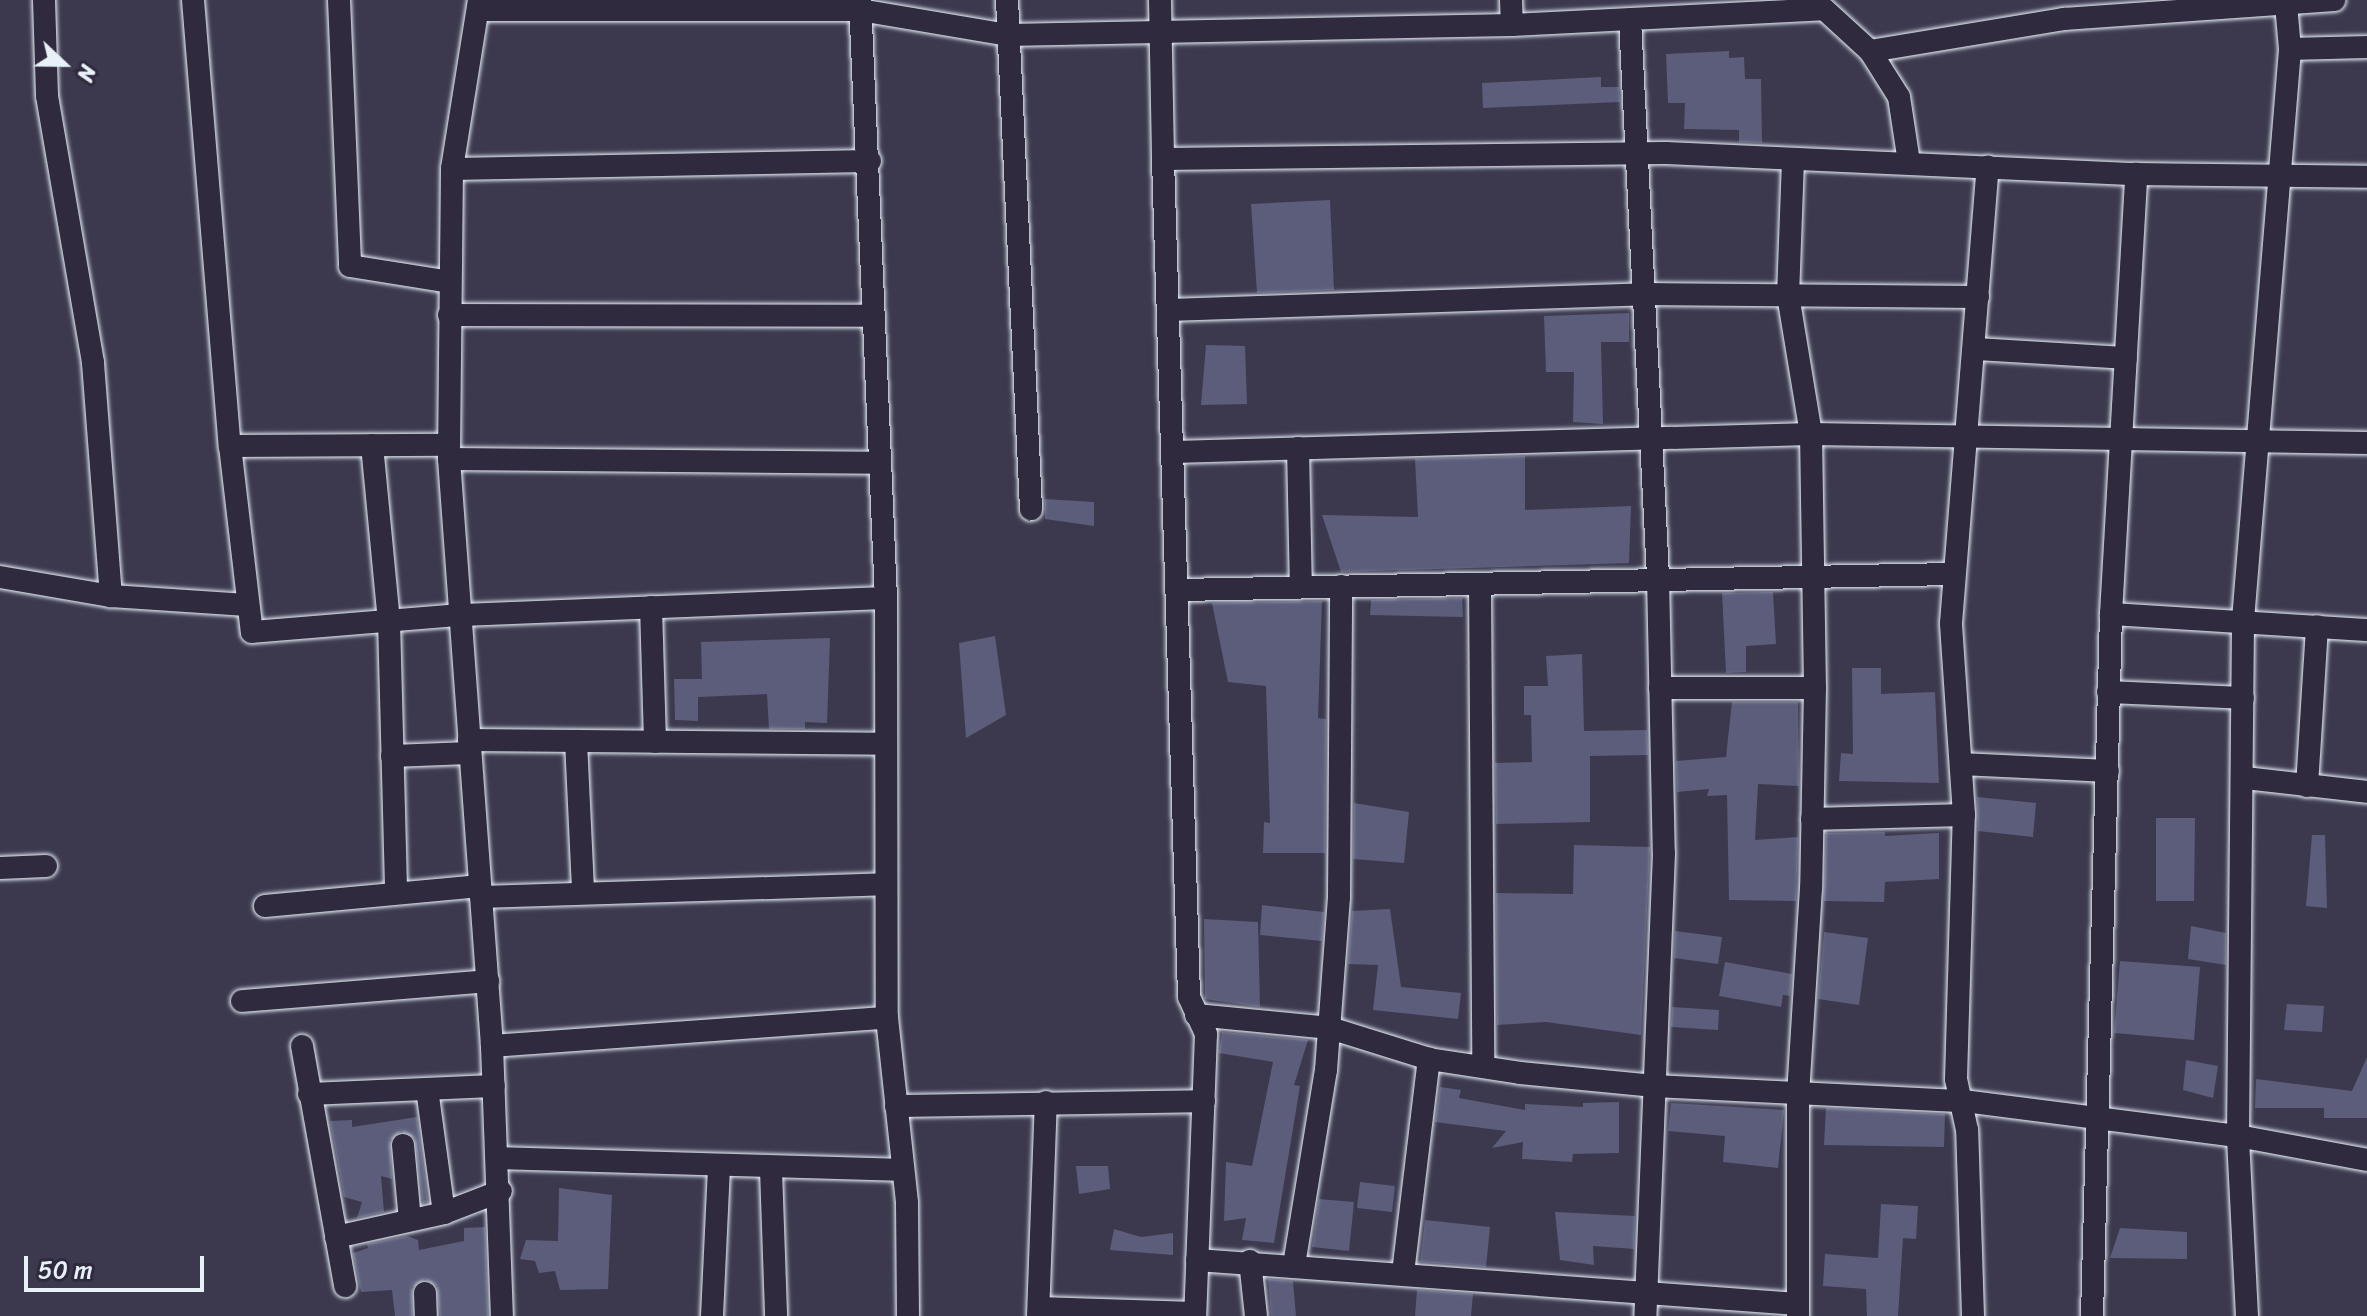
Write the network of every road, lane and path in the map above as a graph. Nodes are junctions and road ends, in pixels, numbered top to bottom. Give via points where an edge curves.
1 (44, 0) edge
2 (193, 0) edge
3 (339, 0) edge
4 (1007, 0) edge
5 (1160, 0) edge
6 (1511, 0) edge
7 (2334, 0) edge
8 (1824, 4) edge
9 (2286, 4) junction
10 (478, 5) edge
11 (860, 5) edge
12 (1630, 20) junction
13 (1512, 25) junction
14 (1161, 33) junction
15 (1008, 35) junction
16 (2367, 47) edge
17 (2290, 49) junction
18 (1870, 51) junction
19 (1640, 154) junction
20 (1163, 159) junction
21 (1793, 160) junction
22 (870, 161) junction
23 (1909, 162) junction
24 (1988, 166) junction
25 (452, 169) junction
26 (2136, 174) junction
27 (2278, 177) junction
28 (2367, 177) edge
29 (450, 282) junction
30 (1646, 294) junction
31 (1788, 295) junction
32 (1978, 297) junction
33 (1168, 310) junction
34 (449, 315) junction
35 (872, 316) junction
36 (1975, 349) junction
37 (2126, 358) junction
38 (1811, 434) junction
39 (1650, 435) junction
40 (1969, 436) junction
41 (2260, 438) junction
42 (2122, 443) junction
43 (2367, 443) edge
44 (372, 445) junction
45 (230, 446) junction
46 (1298, 448) junction
47 (449, 452) junction
48 (1174, 452) junction
49 (877, 463) junction
50 (1031, 509) dead end
51 (1813, 574) junction
52 (1954, 574) junction
53 (0, 577) edge
54 (1658, 577) junction
55 (1480, 584) junction
56 (1341, 586) junction
57 (1301, 587) junction
58 (1181, 590) junction
59 (111, 596) junction
60 (886, 598) junction
61 (247, 605) junction
62 (651, 607) junction
63 (2111, 614) junction
64 (461, 615) junction
65 (389, 620) junction
66 (2243, 620) junction
67 (2317, 626) junction
68 (2367, 630) edge
69 (1660, 688) junction
70 (1815, 688) junction
71 (2108, 692) junction
72 (2243, 698) junction
73 (576, 741) junction
74 (655, 742) junction
75 (886, 744) junction
76 (469, 746) junction
77 (392, 756) junction
78 (1961, 764) junction
79 (2108, 771) junction
80 (2245, 778) junction
81 (2307, 786) junction
82 (2367, 792) edge
83 (1964, 815) junction
84 (1812, 819) junction
85 (46, 866) dead end
86 (0, 868) edge
87 (884, 884) junction
88 (481, 891) junction
89 (583, 891) junction
90 (396, 892) junction
91 (265, 906) dead end
92 (488, 981) junction
93 (242, 1001) dead end
94 (1196, 1015) junction
95 (887, 1018) junction
96 (1330, 1028) junction
97 (302, 1046) dead end
98 (492, 1046) junction
99 (1429, 1059) junction
100 (1483, 1064) junction
101 (494, 1086) junction
102 (1654, 1086) junction
103 (427, 1089) junction
104 (1798, 1093) junction
105 (309, 1094) junction
106 (1204, 1101) junction
107 (1964, 1101) junction
108 (1046, 1102) junction
109 (896, 1106) junction
110 (2098, 1118) junction
111 (2238, 1136) junction
112 (403, 1145) dead end
113 (498, 1158) junction
114 (2367, 1160) edge
115 (719, 1167) junction
116 (771, 1170) junction
117 (903, 1170) junction
118 (501, 1191) junction
119 (444, 1213) junction
120 (410, 1220) junction
121 (336, 1237) junction
122 (1197, 1260) junction
123 (1250, 1261) junction
124 (1294, 1265) junction
125 (1403, 1273) junction
126 (345, 1286) dead end
127 (1645, 1289) junction
128 (425, 1293) dead end
129 (1797, 1310) edge
130 (1039, 1312) edge
131 (1195, 1315) edge
132 (426, 1316) edge
133 (502, 1316) edge
134 (712, 1316) edge
135 (776, 1316) edge
136 (908, 1316) edge
137 (1256, 1316) edge
138 (1645, 1316) edge
139 (1973, 1316) edge
140 (2092, 1316) edge
141 (2247, 1316) edge

1 - 59 street via 47,96 93,363
2 - 45 street
3 - 29 street via 350,266
4 - 15 street
5 - 14 street
6 - 13 street
7 - 9 street
8 - 12 street
8 - 18 street
9 - 17 street
9 - 18 street via 2064,19
10 - 11 street
10 - 25 street
11 - 15 street
11 - 22 street
12 - 13 street
12 - 19 street
13 - 14 street
14 - 15 street
14 - 20 street
15 - 50 street
16 - 17 street
17 - 27 street
18 - 23 street via 1899,97
19 - 20 street
19 - 21 street
19 - 30 street
20 - 33 street
21 - 23 street
21 - 31 street
22 - 25 street
22 - 35 street
23 - 24 street
24 - 26 street
24 - 32 street
25 - 29 street
26 - 27 street
26 - 37 street
27 - 28 street
27 - 41 street
29 - 34 street
30 - 31 street
30 - 33 street
30 - 39 street
31 - 32 street
31 - 38 street
32 - 36 street
33 - 48 street
34 - 35 street
34 - 47 street
35 - 49 street
36 - 37 street
36 - 40 street
37 - 42 street
38 - 39 street
38 - 40 street
38 - 51 street
39 - 46 street
39 - 54 street
40 - 42 street
40 - 52 street
41 - 42 street
41 - 43 street
41 - 66 street
42 - 63 street
44 - 45 street
44 - 47 street
44 - 65 street
45 - 61 street
46 - 48 street
46 - 57 street
47 - 49 street
47 - 64 street
48 - 58 street
49 - 60 street
51 - 52 street
51 - 54 street
51 - 70 street
52 - 78 street via 1951,623
53 - 59 street
54 - 55 street
54 - 69 street
55 - 56 street
55 - 100 street
56 - 57 street
56 - 96 street via 1339,897
57 - 58 street
58 - 94 street via 1189,997
59 - 61 street
60 - 62 street
60 - 75 street
61 - 65 street via 252,632
62 - 64 street
62 - 74 street
63 - 66 street
63 - 71 street
64 - 65 street
64 - 76 street
65 - 77 street
66 - 67 street
66 - 72 street
67 - 68 street
67 - 81 street
69 - 70 street
69 - 102 street via 1664,853
70 - 84 street
71 - 72 street
71 - 79 street
72 - 80 street
73 - 74 street
73 - 76 street
73 - 89 street
74 - 75 street
75 - 87 street
76 - 77 street
76 - 88 street
77 - 90 street
78 - 79 street
78 - 83 street
79 - 110 street
80 - 81 street
80 - 111 street
81 - 82 street
83 - 84 street
83 - 107 street via 1956,1079
84 - 104 street
85 - 86 street
87 - 89 street
87 - 95 street
88 - 89 street
88 - 90 street
88 - 92 street
90 - 91 street
92 - 93 street
92 - 98 street
94 - 96 street
94 - 106 street via 1206,1034
95 - 98 street
95 - 109 street
96 - 99 street
96 - 124 street
97 - 105 street
98 - 101 street
99 - 100 street
99 - 125 street
100 - 102 street via 1520,1073
101 - 103 street
101 - 113 street
102 - 104 street
102 - 127 street
103 - 105 street
103 - 119 street
104 - 107 street
104 - 129 street
105 - 121 street
106 - 108 street
106 - 122 street
107 - 110 street
107 - 139 street
108 - 109 street
108 - 130 street
109 - 117 street
110 - 111 street
110 - 140 street
111 - 114 street
111 - 141 street
112 - 120 street
113 - 115 street
113 - 118 street
115 - 116 street
115 - 134 street
116 - 117 street
116 - 135 street
117 - 136 street
118 - 119 street
118 - 133 street
119 - 120 street
120 - 121 street
121 - 126 street
122 - 123 street
122 - 131 street
123 - 124 street
123 - 137 street
124 - 125 street
125 - 127 street
127 - 129 street
127 - 138 street
128 - 132 street
130 - 131 street

